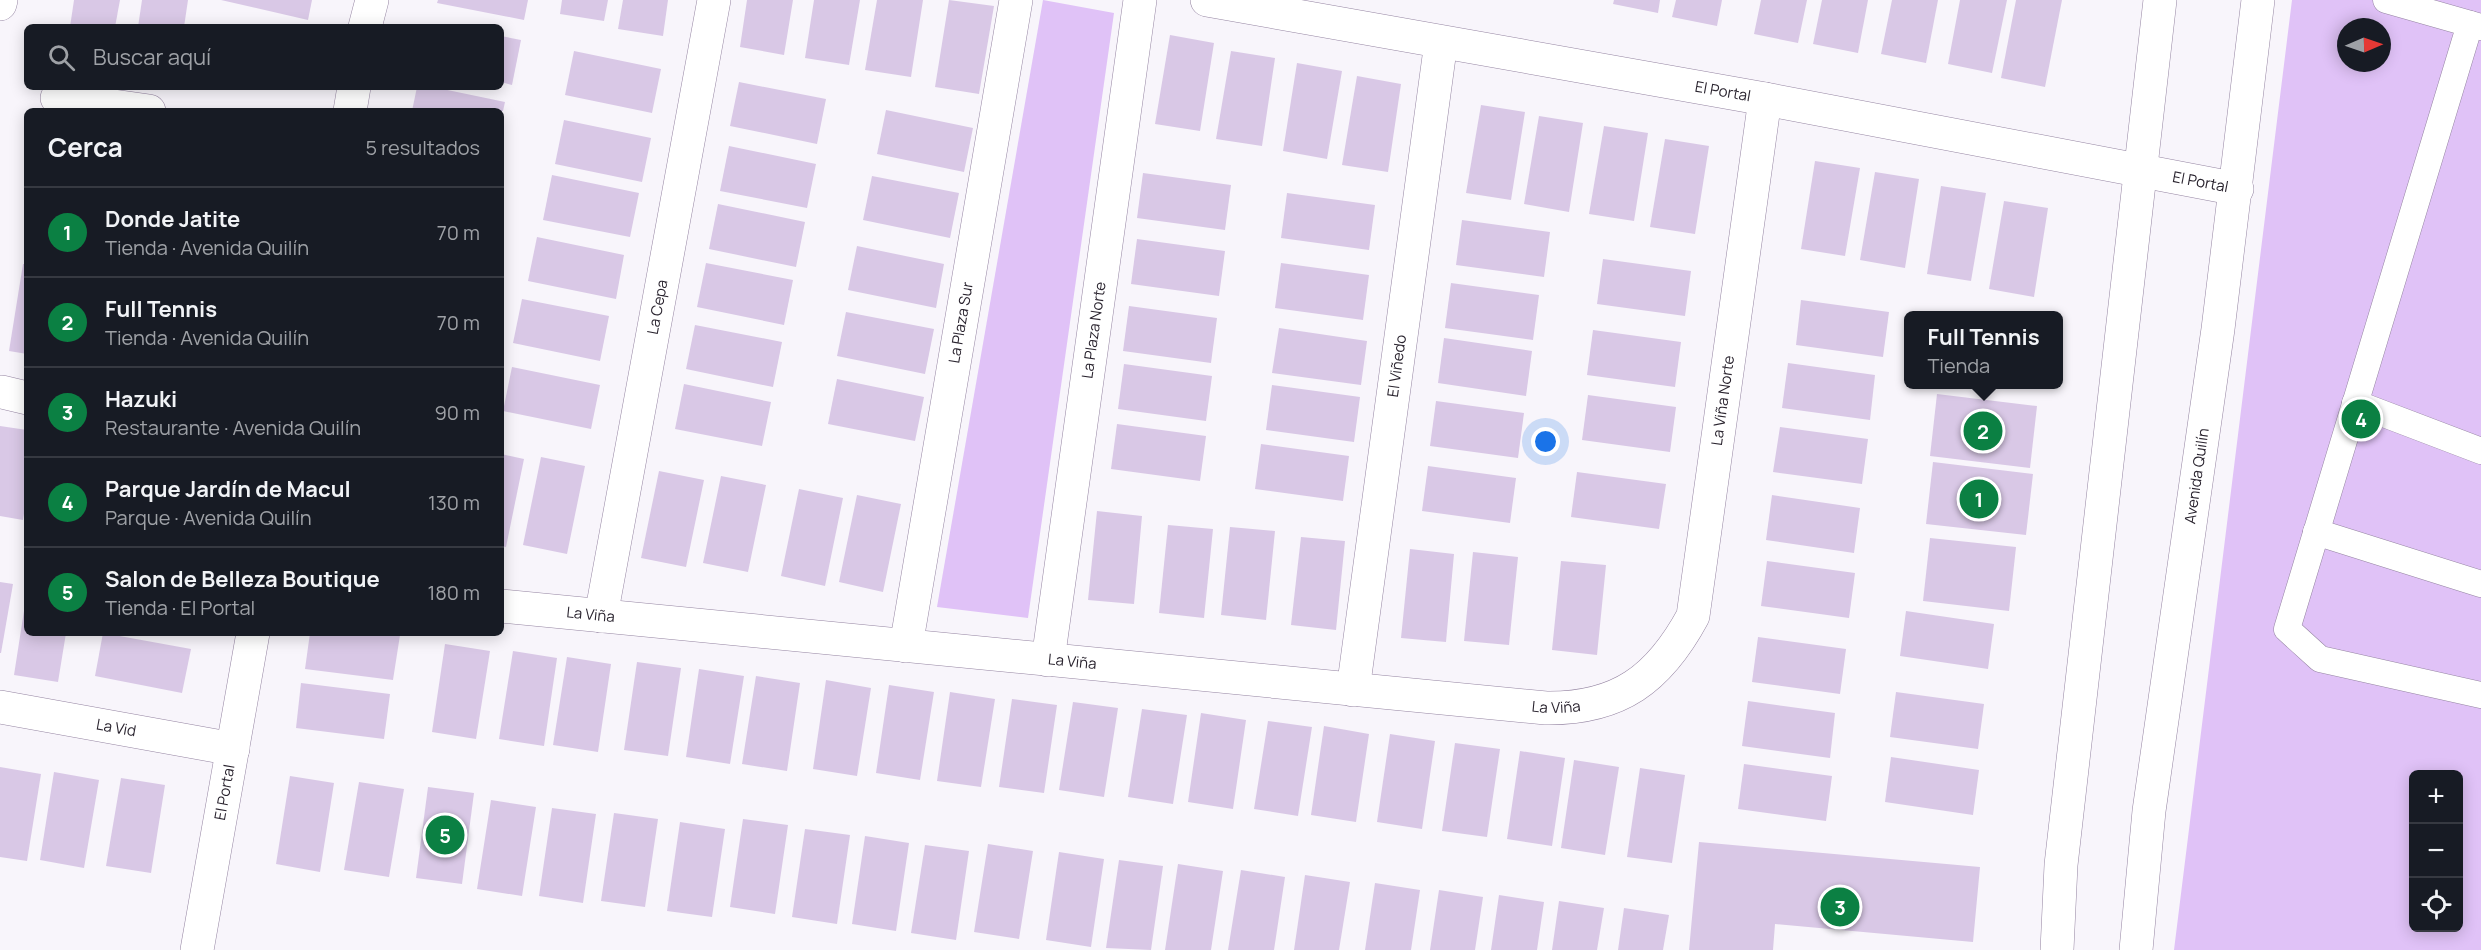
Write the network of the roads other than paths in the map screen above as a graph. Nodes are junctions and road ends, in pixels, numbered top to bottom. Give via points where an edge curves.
1 (372, 0) edge
2 (714, 0) edge
3 (1016, 0) edge
4 (1140, 0) edge
5 (1208, 0) edge
6 (2160, 0) edge
7 (2258, 0) edge
8 (2386, 0) edge
9 (366, 24) edge
10 (2475, 25) edge
11 (1441, 42) junction
12 (354, 90) edge
13 (57, 98) dead end
14 (1765, 99) junction
15 (128, 108) edge
16 (350, 108) edge
17 (2140, 172) junction
18 (2236, 189) junction
19 (2355, 403) junction
20 (2481, 451) edge
21 (2316, 532) junction
22 (2481, 584) edge
23 (504, 606) edge
24 (601, 616) junction
25 (252, 636) edge
26 (906, 646) junction
27 (1048, 660) junction
28 (1641, 682) joint
29 (1353, 690) junction
30 (2481, 695) edge
31 (0, 707) edge
32 (233, 749) junction
33 (197, 950) edge
34 (2056, 950) edge
35 (2136, 950) edge

1 - 9 street
2 - 24 street, La Cepa
3 - 26 street, La Plaza Sur
4 - 27 street, La Plaza Norte
5 - 11 street, El Portal
6 - 17 street
7 - 18 street, Avenida Quilín
8 - 10 lane
10 - 19 lane
11 - 14 street, El Portal
11 - 29 street, El Viñedo
12 - 16 street
13 - 15 street
14 - 17 street, El Portal
14 - 28 street, La Viña Norte via 1693,616 1663,664
17 - 18 street, El Portal
17 - 34 street via 2061,865
18 - 35 street, Avenida Quilín via 2149,811
19 - 20 lane
19 - 21 lane
21 - 22 lane
21 - 30 lane via 2287,629 2320,659
23 - 24 street, La Viña
24 - 26 street, La Viña
25 - 32 street, El Portal
26 - 27 street, La Viña
27 - 29 street, La Viña
28 - 29 street, La Viña via 1620,696 1571,708
31 - 32 street, La Vid
32 - 33 street, El Portal

